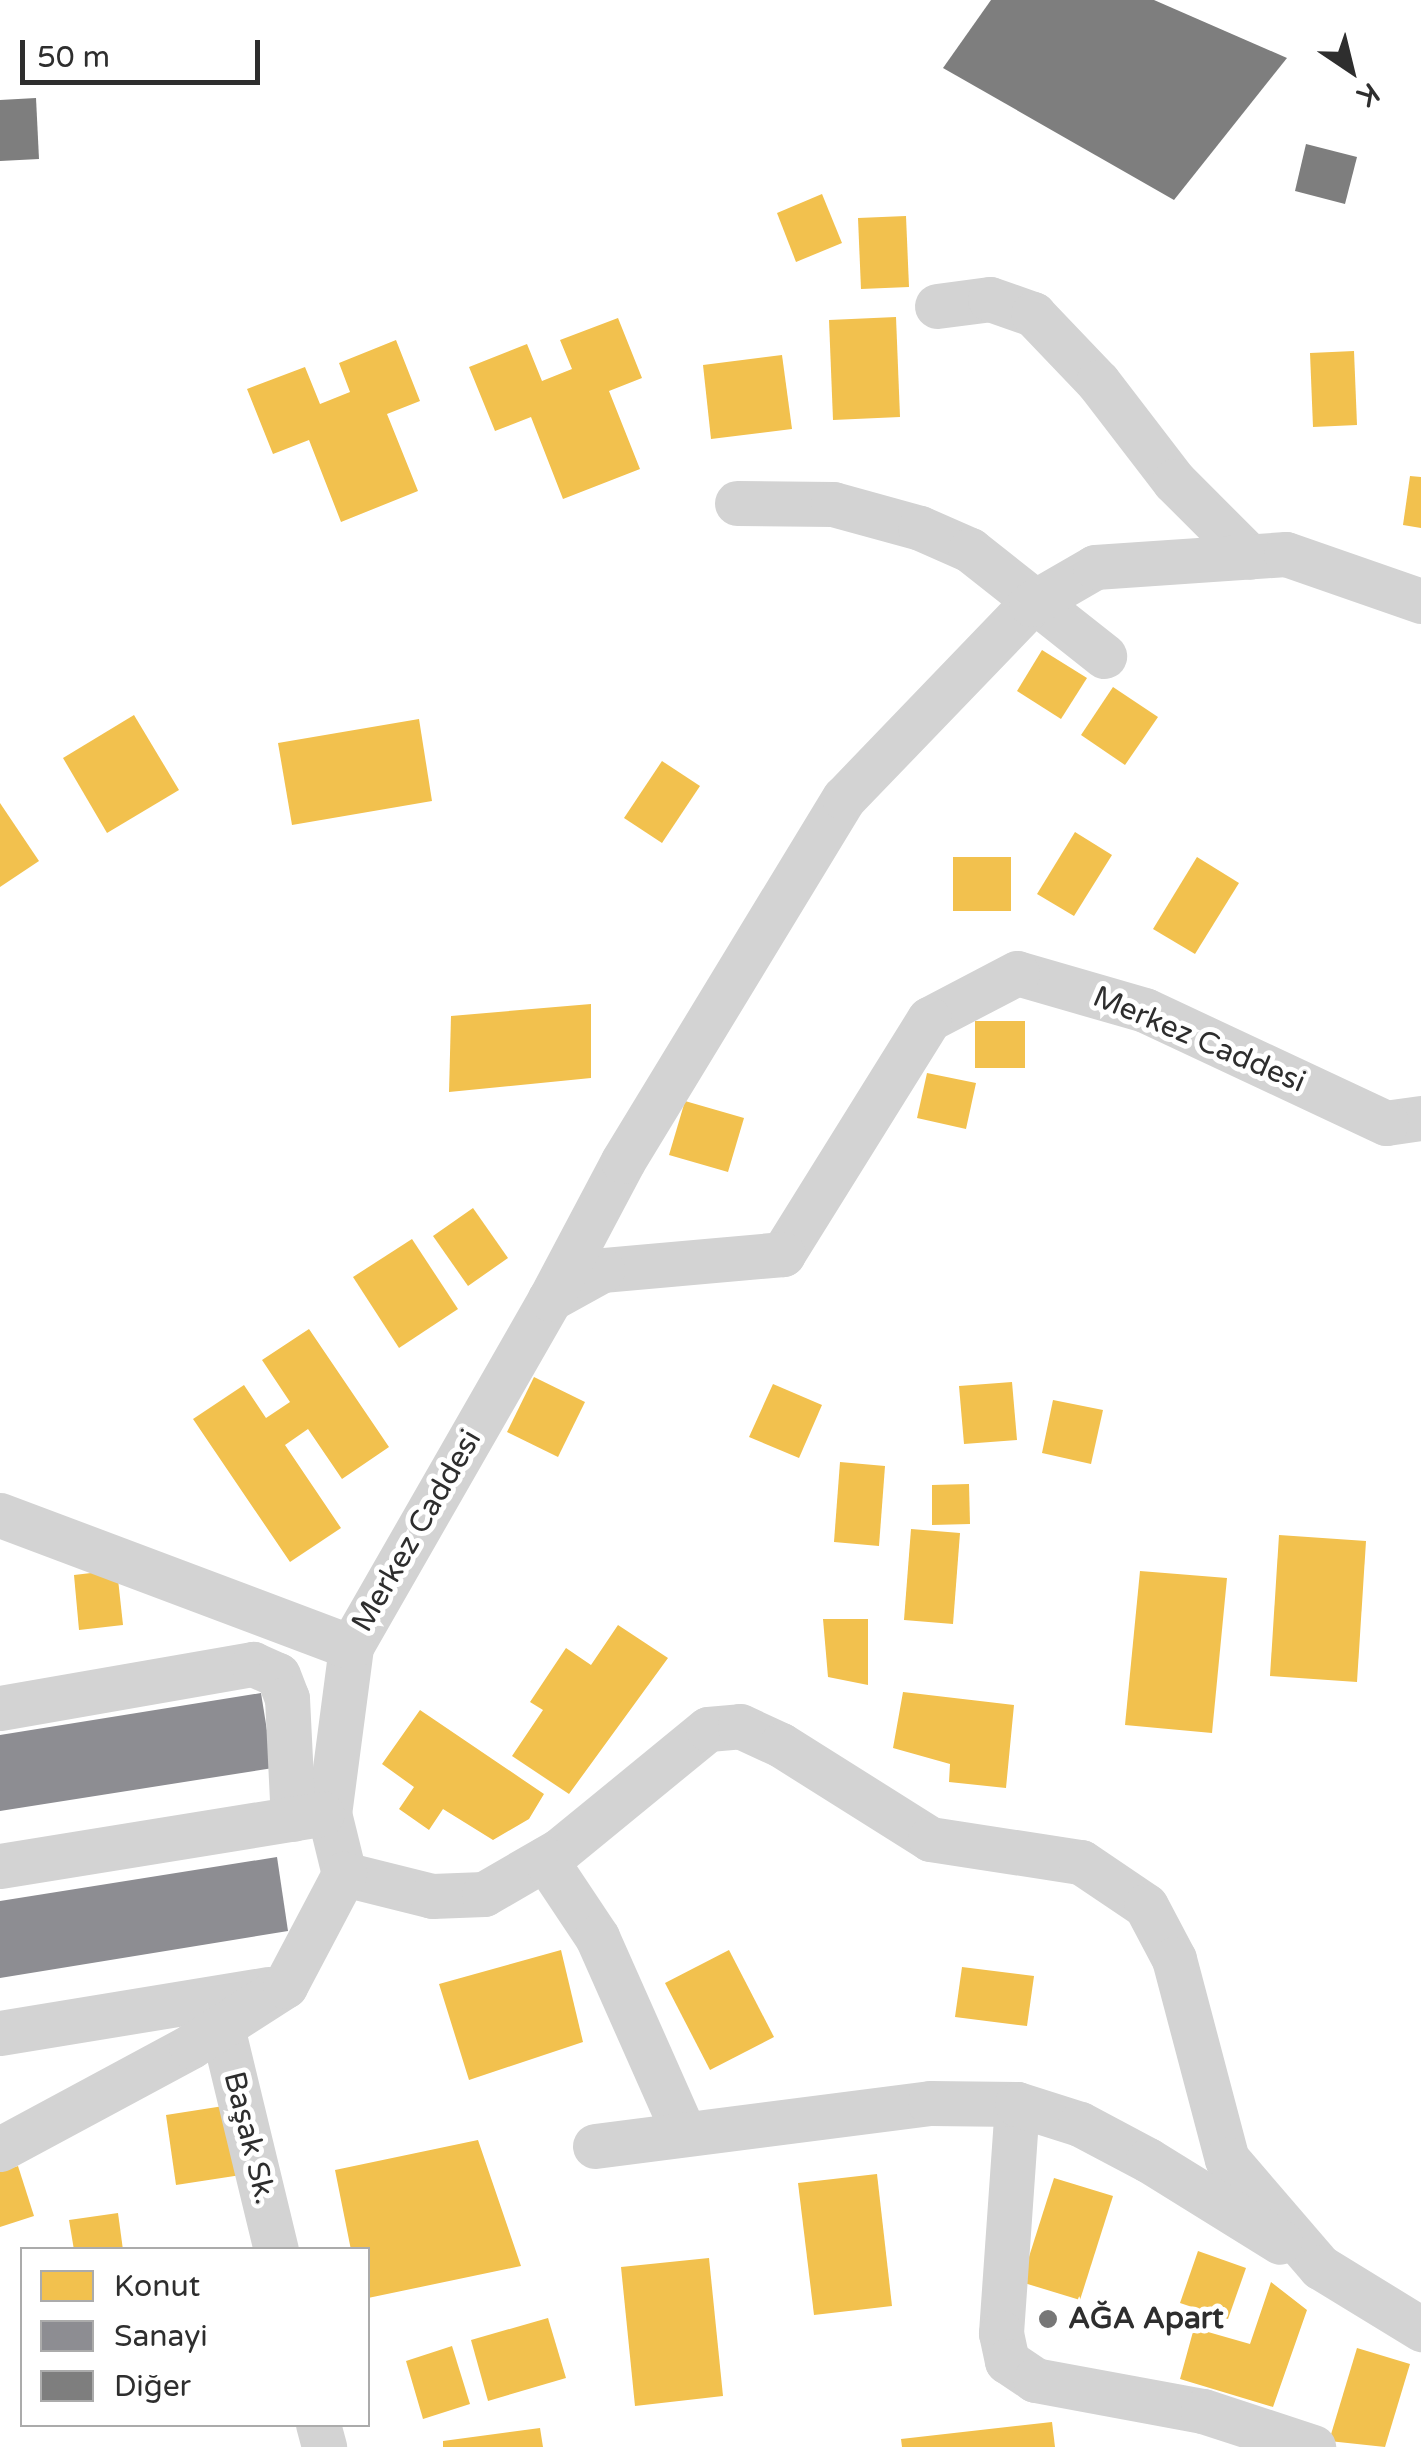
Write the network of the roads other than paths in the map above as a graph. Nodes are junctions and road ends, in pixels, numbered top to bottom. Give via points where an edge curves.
1 (938, 306) dead end
2 (738, 502) dead end
3 (1250, 557) junction
4 (1421, 601) edge
5 (1031, 604) junction
6 (1104, 656) dead end
7 (1421, 1118) edge
8 (550, 1299) junction
9 (0, 1515) edge
10 (351, 1648) junction
11 (0, 1708) edge
12 (311, 1816) junction
13 (545, 1859) junction
14 (0, 1866) edge
15 (344, 1874) junction
16 (285, 1986) junction
17 (222, 2027) junction
18 (0, 2033) edge
19 (1017, 2104) junction
20 (683, 2131) junction
21 (594, 2146) dead end
22 (0, 2149) edge
23 (275, 2247) edge
24 (1320, 2267) junction
25 (1421, 2329) edge
26 (1313, 2447) edge

1 - 3 street via 990,299 1034,314 1098,382 1174,481
2 - 5 street via 833,504 920,528 970,550
3 - 4 street via 1286,554
3 - 5 street via 1094,567
5 - 6 street
5 - 8 street via 844,798 624,1161
7 - 8 street, Merkez Caddesi via 1386,1122 1145,1010 1017,973 929,1019 783,1254 602,1270
8 - 10 street, Merkez Caddesi
9 - 10 street
10 - 12 street, Merkez Caddesi
11 - 12 street via 252,1664 278,1675 287,1698
12 - 14 street
12 - 15 street, Merkez Caddesi
13 - 15 street via 484,1894 432,1896
13 - 20 street via 597,1937
13 - 24 street via 708,1728 740,1726 781,1744 930,1839 1081,1862 1146,1906 1174,1959 1227,2159
15 - 16 street
16 - 17 street
16 - 18 street
17 - 22 street
17 - 23 street, Başak Sk.
19 - 20 street via 930,2103
19 - 24 street via 1080,2124 1148,2160
19 - 26 street via 1001,2333 1007,2361 1035,2380 1203,2411
20 - 21 street
24 - 25 street

